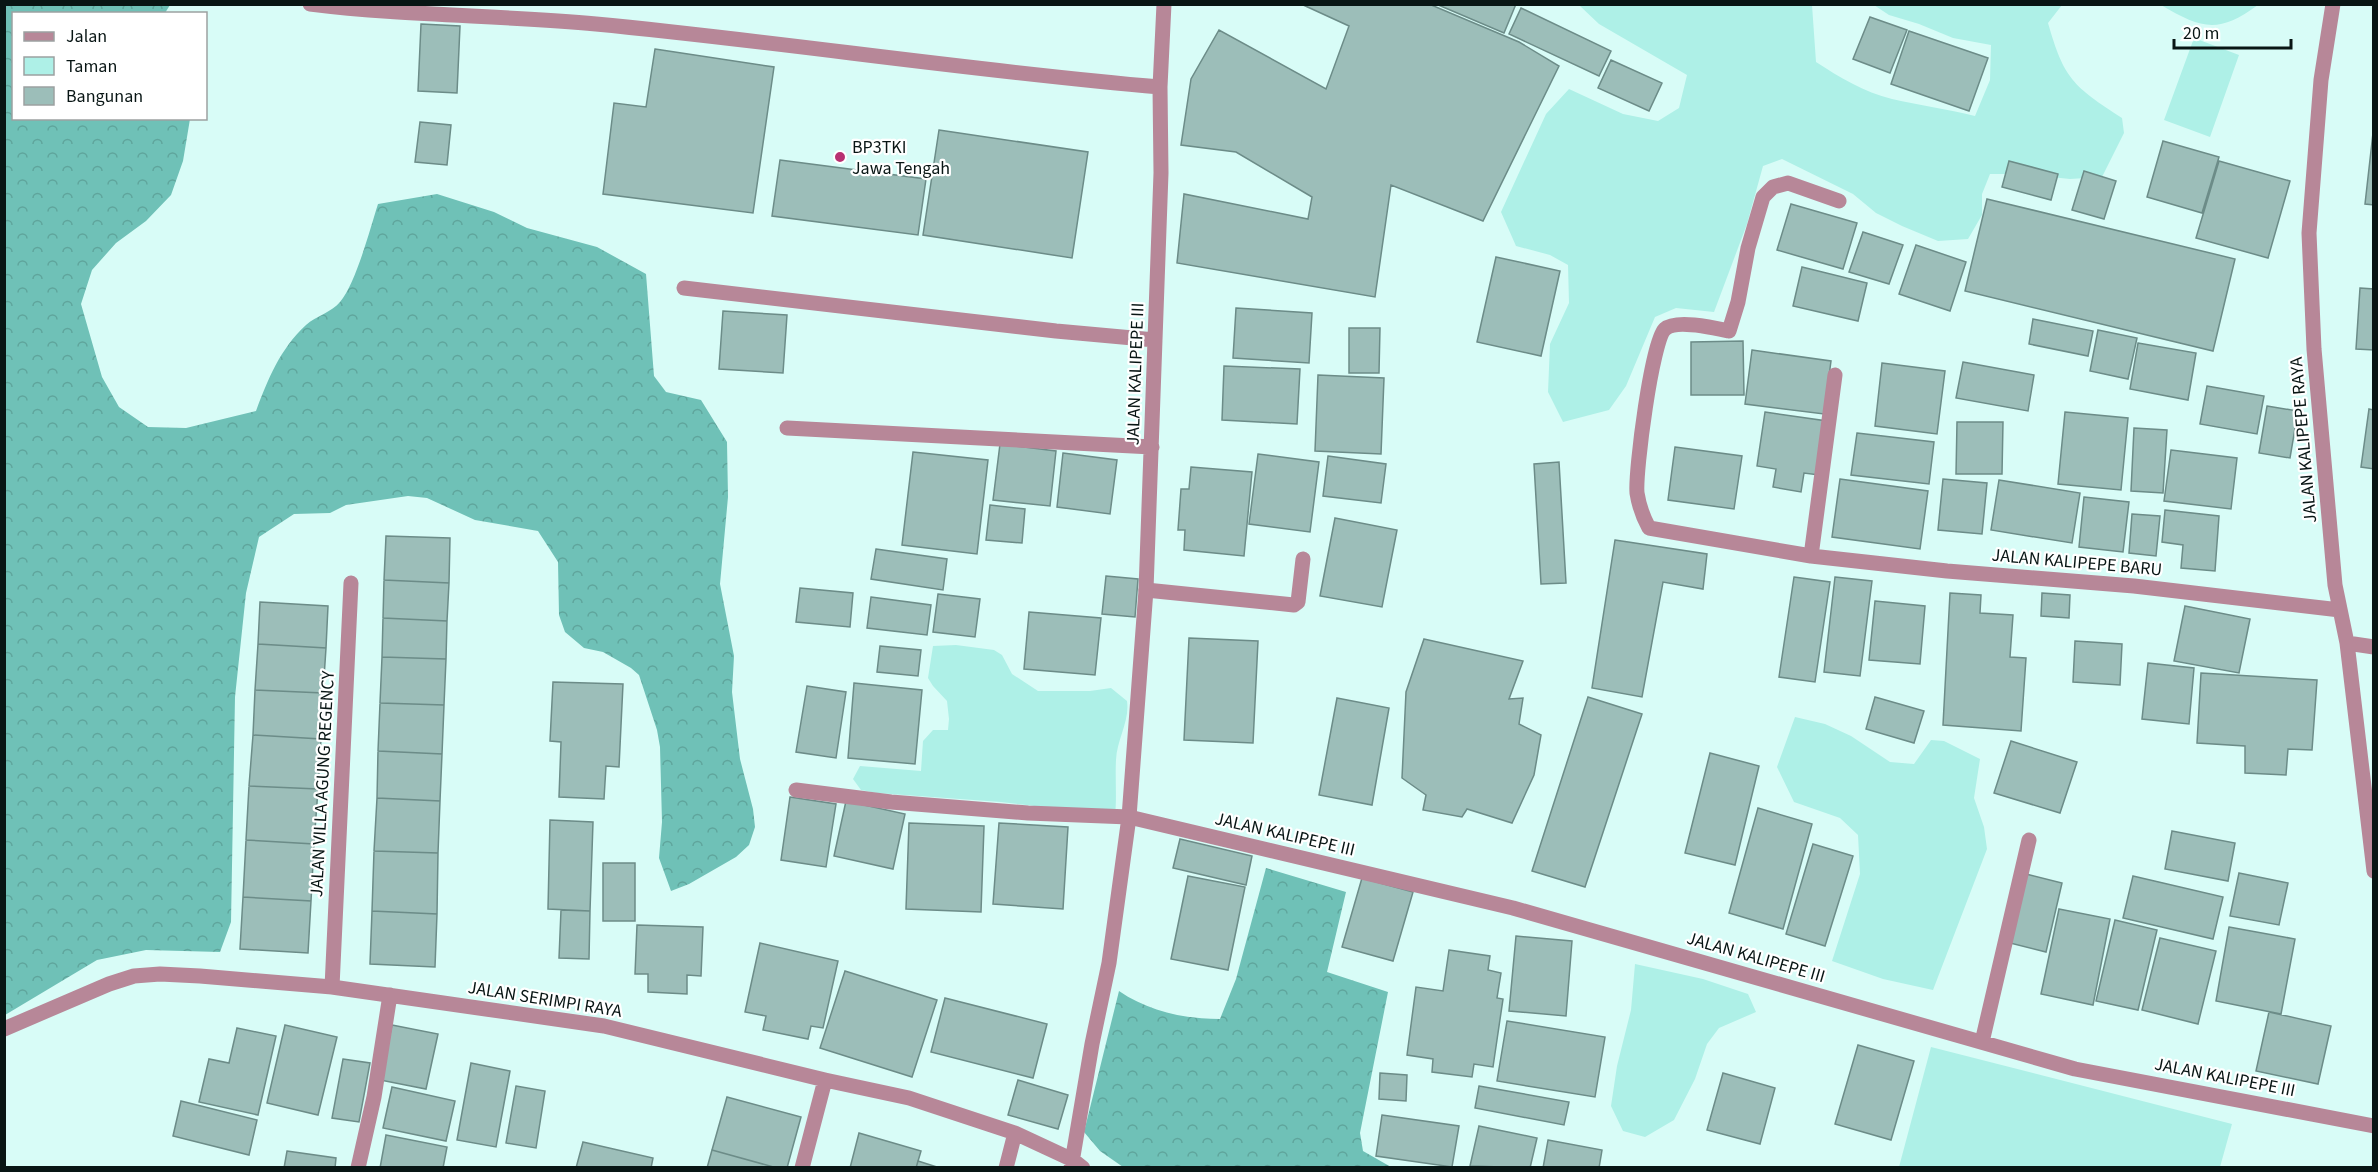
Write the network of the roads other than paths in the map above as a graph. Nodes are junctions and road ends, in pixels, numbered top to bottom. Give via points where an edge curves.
1 (310, 4) edge
2 (1164, 4) edge
3 (2332, 4) edge
4 (1160, 87) junction
5 (1839, 201) dead end
6 (684, 288) dead end
7 (1155, 340) junction
8 (1835, 375) dead end
9 (787, 428) dead end
10 (1152, 447) junction
11 (1812, 556) junction
12 (1303, 559) dead end
13 (351, 583) dead end
14 (1146, 590) junction
15 (2340, 610) junction
16 (2347, 643) junction
17 (2373, 647) edge
18 (796, 790) dead end
19 (1130, 817) junction
20 (2029, 840) dead end
21 (2373, 871) edge
22 (332, 987) junction
23 (390, 995) junction
24 (4, 1029) edge
25 (1982, 1042) junction
26 (825, 1080) junction
27 (2373, 1126) edge
28 (1015, 1133) junction
29 (1076, 1165) edge
30 (358, 1167) edge
31 (802, 1167) edge
32 (1006, 1167) edge

1 - 4 street via 371,12 596,24 1048,78
2 - 4 street, JALAN KALIPEPE III
3 - 15 street, JALAN KALIPEPE RAYA via 2321,80 2309,233 2314,350
4 - 7 street, JALAN KALIPEPE III
5 - 11 street, JALAN KALIPEPE BARU via 1788,183 1773,187 1763,198 1728,331 1678,324 1665,328 1650,385 1637,492 1649,528
6 - 7 street
7 - 10 street, JALAN KALIPEPE III
8 - 11 street
9 - 10 street
10 - 14 street, JALAN KALIPEPE III
11 - 15 street, JALAN KALIPEPE BARU
12 - 14 street via 1298,602 1294,605
13 - 22 street, JALAN VILLA AGUNG REGENCY
14 - 19 street, JALAN KALIPEPE III
15 - 16 street, JALAN KALIPEPE RAYA
16 - 17 street
16 - 21 street, JALAN KALIPEPE RAYA
18 - 19 street, JALAN KALIPEPE III via 891,802
19 - 25 street, JALAN KALIPEPE III via 1513,908
19 - 29 street, JALAN KALIPEPE III
20 - 25 street
22 - 23 street, JALAN SERIMPI RAYA
22 - 24 street, JALAN SERIMPI RAYA via 190,975 134,976
23 - 26 street, JALAN SERIMPI RAYA via 604,1026
23 - 30 street
25 - 27 street, JALAN KALIPEPE III via 2075,1069
26 - 28 street, JALAN SERIMPI RAYA via 909,1098
26 - 31 street
28 - 29 street, JALAN SERIMPI RAYA
28 - 32 street

